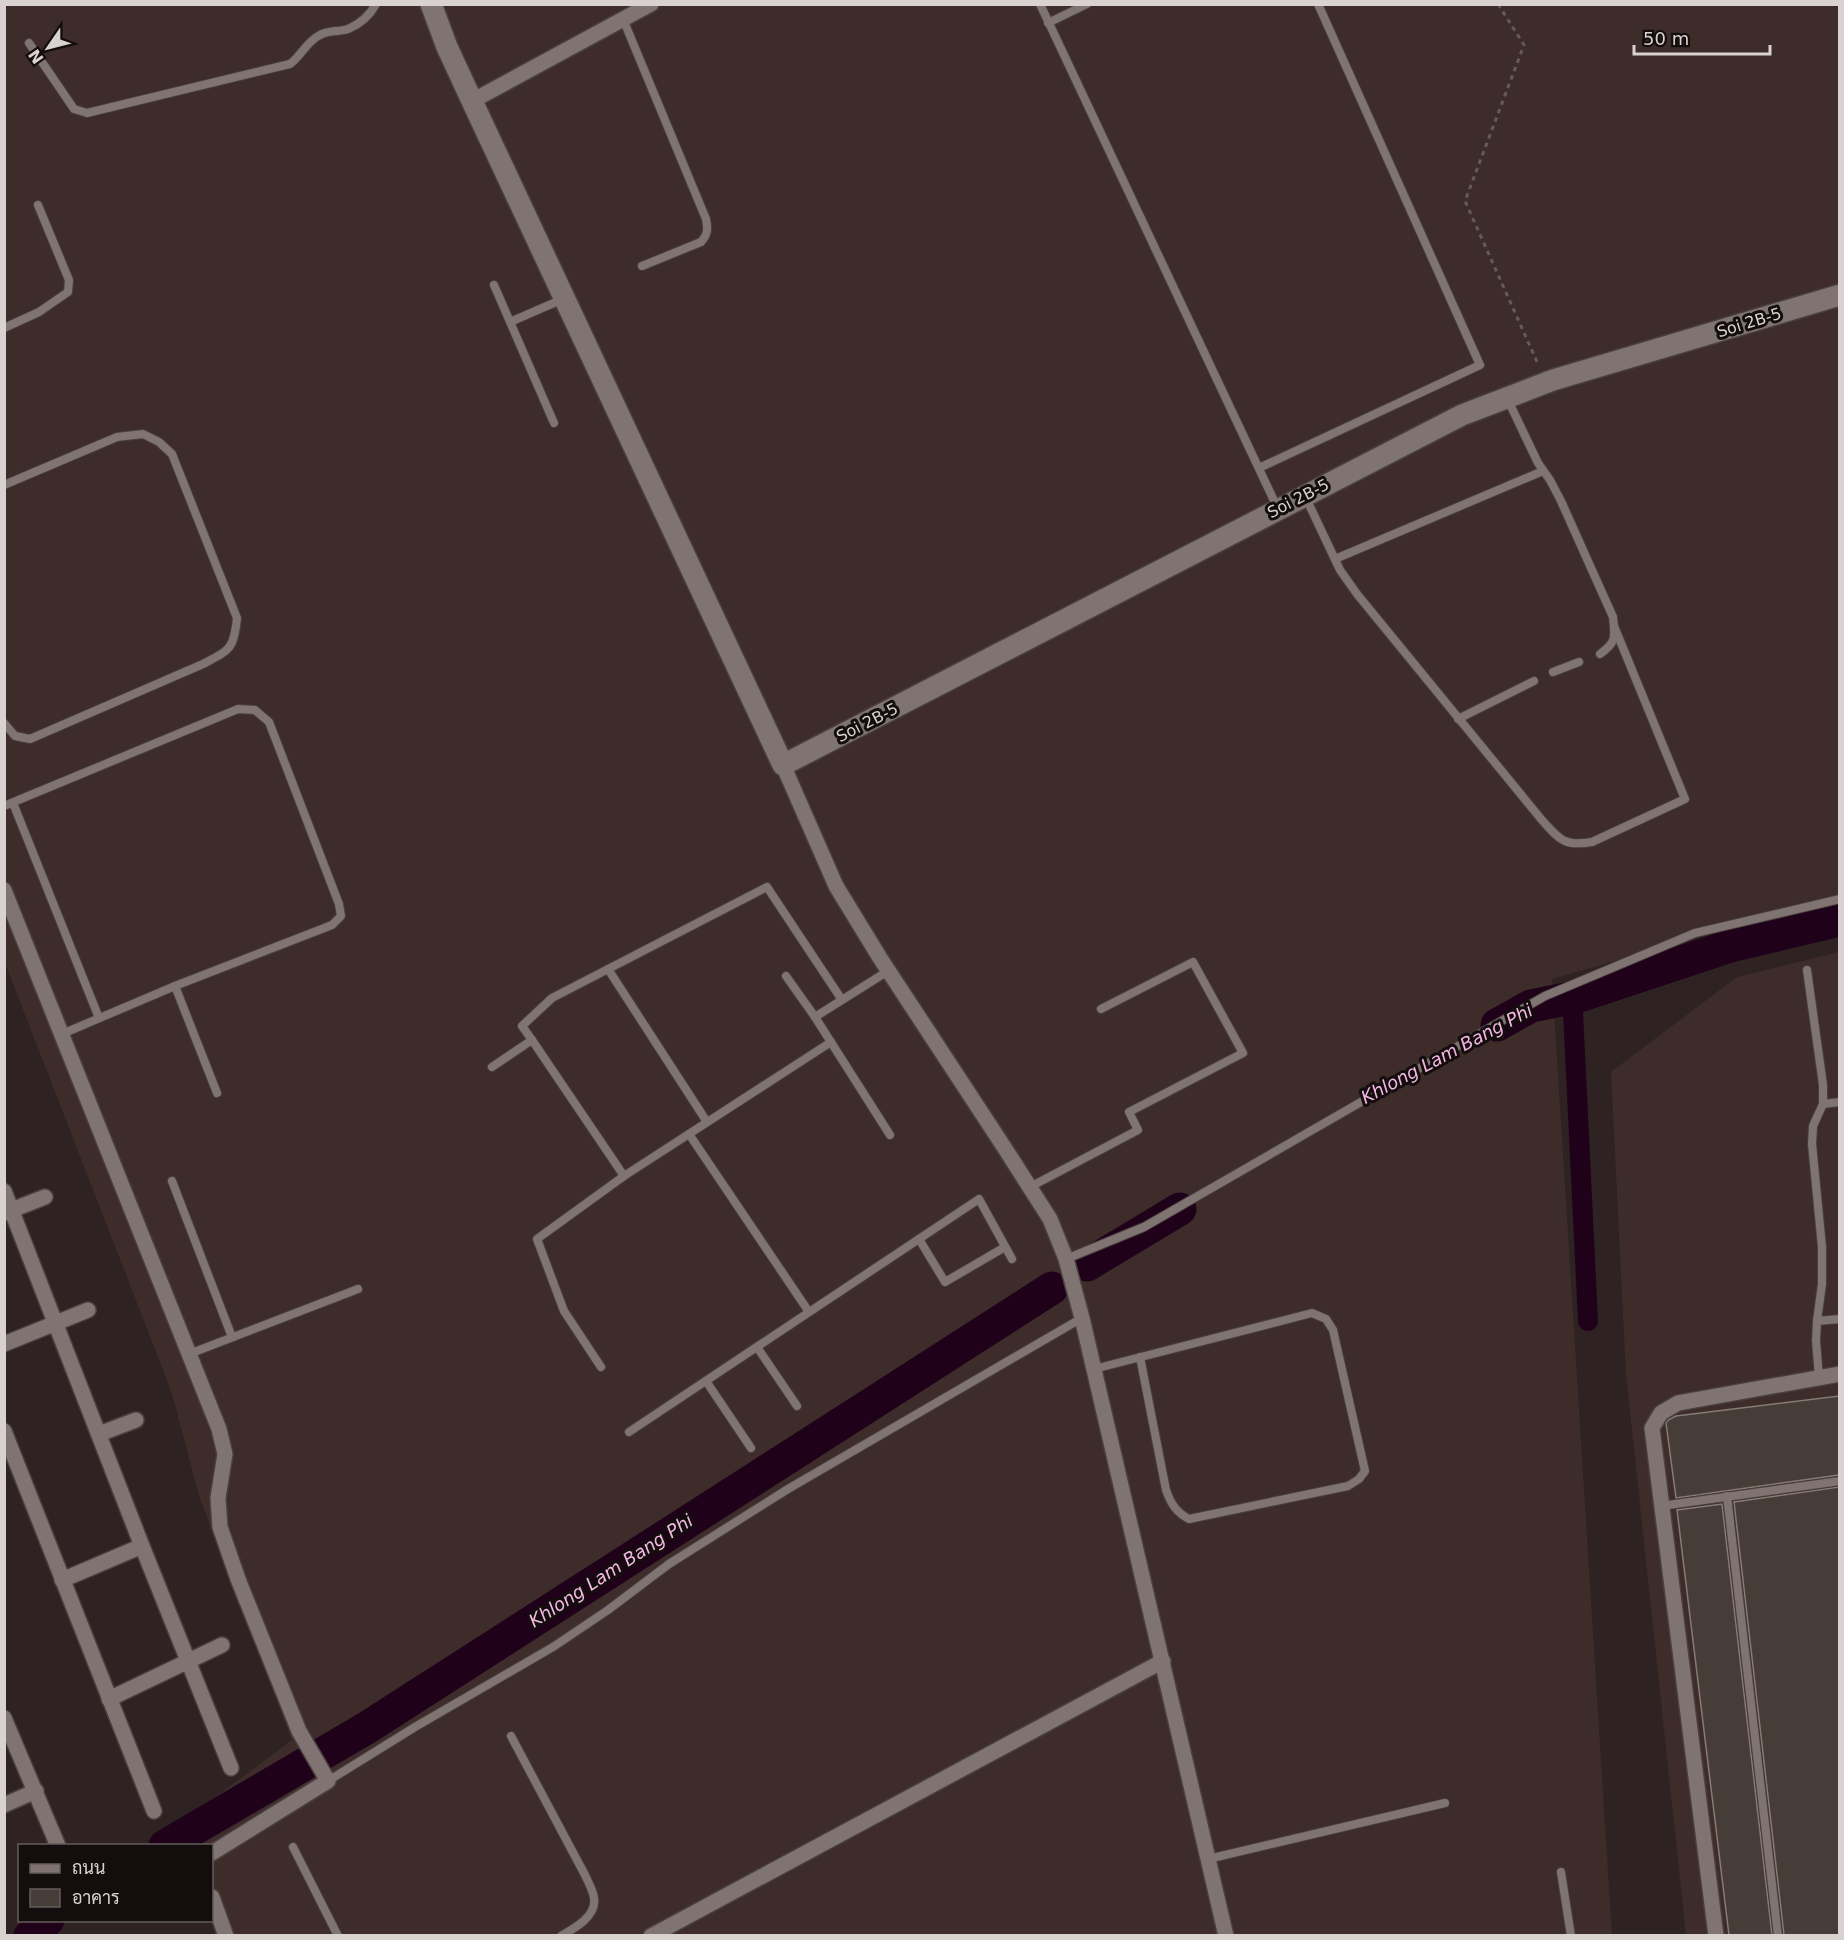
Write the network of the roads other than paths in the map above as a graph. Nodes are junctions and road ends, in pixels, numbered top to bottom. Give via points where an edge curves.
1 (376, 4) edge
2 (431, 4) edge
3 (651, 4) edge
4 (1040, 4) edge
5 (1087, 4) edge
6 (1318, 4) edge
7 (623, 19) junction
8 (1048, 23) junction
9 (29, 43) dead end
10 (472, 101) junction
11 (38, 206) dead end
12 (642, 266) dead end
13 (494, 285) dead end
14 (1839, 295) edge
15 (563, 299) junction
16 (510, 322) junction
17 (4, 328) edge
18 (1506, 397) junction
19 (555, 423) dead end
20 (1258, 468) junction
21 (1543, 471) junction
22 (4, 485) edge
23 (1304, 495) junction
24 (1278, 509) junction
25 (1335, 559) junction
26 (1614, 626) junction
27 (1600, 654) dead end
28 (1579, 662) dead end
29 (1553, 672) dead end
30 (1534, 681) dead end
31 (1458, 719) junction
32 (4, 723) edge
33 (783, 765) junction
34 (13, 803) junction
35 (4, 806) edge
36 (4, 890) edge
37 (1839, 899) edge
38 (608, 969) junction
39 (1807, 970) dead end
40 (888, 971) junction
41 (786, 976) dead end
42 (175, 986) junction
43 (842, 1000) junction
44 (1101, 1009) dead end
45 (815, 1017) junction
46 (99, 1018) junction
47 (62, 1034) junction
48 (532, 1040) junction
49 (831, 1042) junction
50 (492, 1066) dead end
51 (217, 1093) dead end
52 (1839, 1102) edge
53 (1823, 1104) junction
54 (707, 1122) junction
55 (689, 1134) junction
56 (890, 1135) dead end
57 (624, 1176) junction
58 (172, 1181) dead end
59 (1030, 1187) junction
60 (4, 1191) edge
61 (45, 1197) dead end
62 (8, 1211) edge
63 (919, 1239) junction
64 (1005, 1247) junction
65 (1012, 1258) dead end
66 (1066, 1259) junction
67 (358, 1289) dead end
68 (88, 1310) dead end
69 (809, 1312) junction
70 (1082, 1318) junction
71 (1839, 1319) edge
72 (1816, 1321) junction
73 (55, 1324) junction
74 (232, 1337) junction
75 (4, 1344) edge
76 (757, 1347) junction
77 (189, 1354) junction
78 (1140, 1357) junction
79 (602, 1367) dead end
80 (1094, 1369) junction
81 (1839, 1374) edge
82 (1819, 1377) junction
83 (706, 1381) junction
84 (797, 1406) dead end
85 (136, 1420) dead end
86 (4, 1431) edge
87 (629, 1432) dead end
88 (99, 1434) junction
89 (751, 1448) dead end
90 (1839, 1481) edge
91 (1727, 1496) junction
92 (1661, 1506) junction
93 (142, 1546) junction
94 (62, 1580) junction
95 (222, 1645) dead end
96 (188, 1661) junction
97 (1163, 1661) junction
98 (109, 1699) junction
99 (4, 1718) edge
100 (511, 1736) dead end
101 (231, 1768) dead end
102 (328, 1781) junction
103 (36, 1791) junction
104 (1445, 1803) dead end
105 (4, 1805) edge
106 (153, 1811) dead end
107 (58, 1844) edge
108 (293, 1847) dead end
109 (213, 1852) edge
110 (1208, 1859) junction
111 (1561, 1872) dead end
112 (213, 1900) edge
113 (226, 1935) edge
114 (338, 1935) edge
115 (561, 1935) edge
116 (651, 1935) edge
117 (1226, 1935) edge
118 (1571, 1935) edge
119 (1716, 1935) edge
120 (1778, 1935) edge

1 - 9 lane via 371,15 348,29 322,33 290,64 87,113 74,109
2 - 10 street
3 - 7 street
4 - 8 lane
5 - 8 lane
6 - 20 lane via 1480,365
7 - 10 street
7 - 12 lane via 708,229 701,242
8 - 20 lane
10 - 15 street
11 - 17 lane via 69,280 68,292 39,312
13 - 16 lane
14 - 18 street, Soi 2B-5
15 - 16 lane
15 - 33 street
16 - 19 lane
18 - 21 lane
18 - 23 street, Soi 2B-5 via 1462,415
20 - 24 lane
21 - 25 lane
21 - 26 lane via 1566,512
22 - 32 lane via 117,437 143,434 159,442 172,454 237,618 235,640 222,654 203,664 30,739 15,736
23 - 24 street, Soi 2B-5
23 - 25 lane
24 - 33 street, Soi 2B-5
25 - 31 lane via 1374,616
26 - 27 lane via 1611,646
26 - 31 lane via 1685,799 1592,842 1577,844 1560,839
28 - 29 lane
30 - 31 lane
33 - 40 street via 836,886
34 - 35 lane
34 - 42 lane via 238,709 255,710 268,722 341,916 332,925
34 - 46 lane
36 - 47 street
37 - 66 lane via 1695,933 1545,996 1144,1227
38 - 43 lane via 767,887
38 - 48 lane via 552,998 522,1026
38 - 54 lane
39 - 53 lane
40 - 43 lane
40 - 59 street
41 - 45 lane
42 - 46 lane
42 - 51 lane
43 - 45 lane
44 - 59 lane via 1193,962 1243,1053 1129,1112 1138,1130
45 - 49 lane
46 - 47 lane
47 - 77 street
48 - 50 lane
48 - 57 lane
49 - 54 lane
49 - 56 lane
52 - 53 lane
53 - 72 lane via 1813,1126 1812,1144 1822,1247
54 - 55 lane
55 - 57 lane
55 - 69 lane
57 - 79 lane via 537,1239 564,1311
58 - 74 lane
59 - 66 street via 1050,1219
60 - 62 street
61 - 62 street
62 - 73 street
63 - 64 lane via 945,1281
63 - 64 lane via 979,1199
63 - 69 lane
64 - 65 lane
66 - 70 street
67 - 74 lane
68 - 73 street
69 - 76 lane
70 - 80 street
70 - 102 lane via 788,1489 669,1564 553,1647
71 - 72 lane
72 - 82 lane
73 - 75 street
73 - 88 street
74 - 77 lane
76 - 83 lane
76 - 84 lane
77 - 102 street via 225,1454 218,1498 220,1527 299,1731
78 - 78 lane via 1166,1490 1178,1513 1189,1520 1348,1486 1365,1471 1333,1329 1326,1319 1312,1313
78 - 80 lane
80 - 97 street
81 - 82 street
82 - 92 street via 1678,1403 1661,1413 1652,1428
83 - 87 lane
83 - 89 lane
85 - 88 street
86 - 94 street
88 - 93 street
90 - 91 lane
91 - 92 lane
91 - 120 lane
92 - 119 street
93 - 94 street
93 - 96 street
94 - 98 street
95 - 96 street
96 - 98 street
96 - 101 street
97 - 110 street
97 - 116 street
98 - 106 street
99 - 103 street
100 - 115 lane via 595,1899 582,1923
102 - 109 street
103 - 105 street
103 - 107 street
104 - 110 lane
108 - 114 lane
110 - 117 street
111 - 118 lane
112 - 113 street

